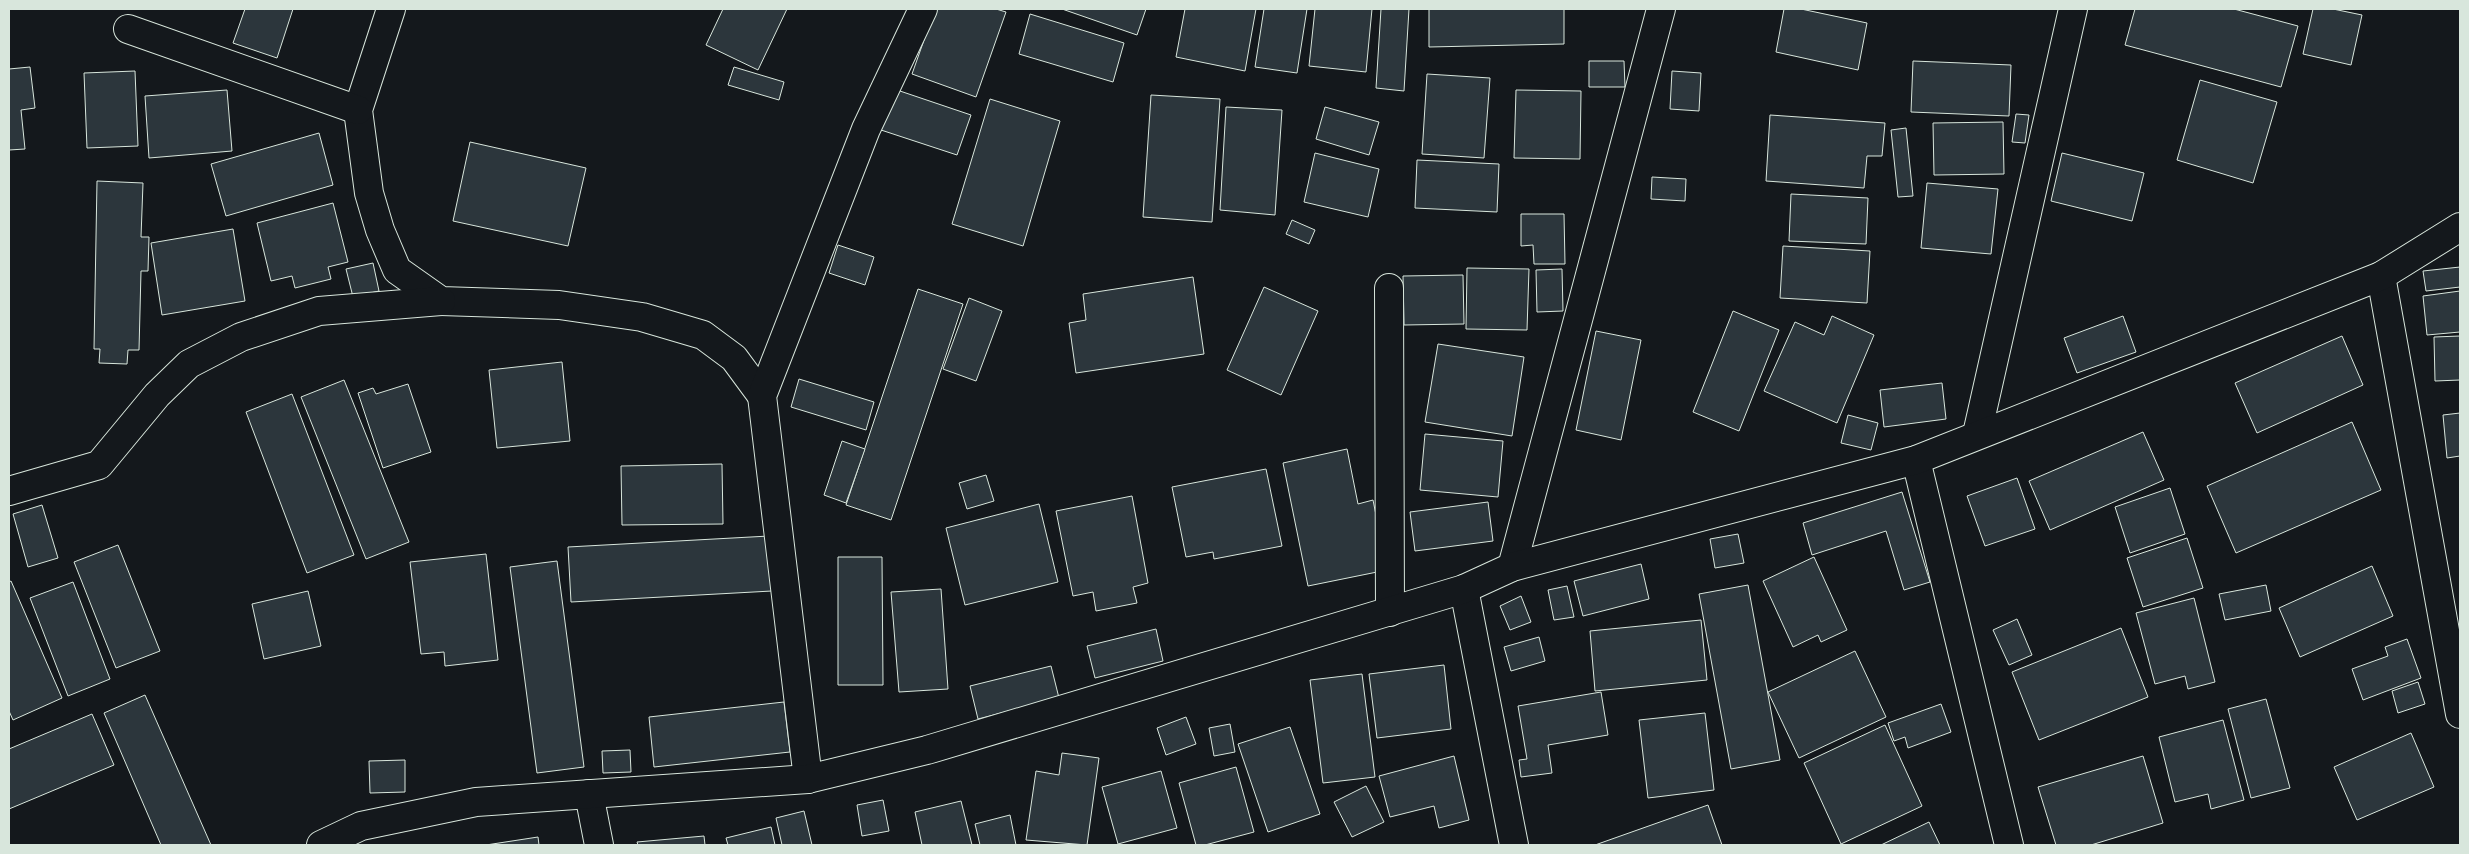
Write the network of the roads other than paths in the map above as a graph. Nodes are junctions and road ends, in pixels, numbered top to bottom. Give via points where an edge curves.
1 (391, 9) edge
2 (923, 9) edge
3 (1661, 9) edge
4 (2073, 9) edge
5 (128, 29) dead end
6 (358, 110) junction
7 (2460, 227) edge
8 (2381, 276) junction
9 (1389, 288) dead end
10 (441, 301) junction
11 (762, 396) junction
12 (1977, 434) junction
13 (1916, 460) junction
14 (9, 490) edge
15 (1512, 567) junction
16 (1464, 589) junction
17 (1390, 612) junction
18 (2460, 714) edge
19 (808, 778) junction
20 (589, 794) junction
21 (322, 845) edge
22 (600, 845) edge
23 (1514, 845) edge
24 (2009, 845) edge

1 - 6 street
2 - 11 street via 866,129
3 - 15 street
4 - 12 street
5 - 6 street
6 - 10 street via 369,193 397,270
7 - 8 street
8 - 12 street
8 - 18 street
9 - 17 street
10 - 11 street via 559,305 642,317 703,335 734,358
10 - 14 street via 319,311 241,337 189,364 157,395 99,465
11 - 19 street
12 - 13 street
13 - 15 street
13 - 24 street
15 - 16 street
16 - 17 street
16 - 23 street
17 - 19 street via 927,750
19 - 20 street
20 - 21 street via 476,802 361,826
20 - 22 street

